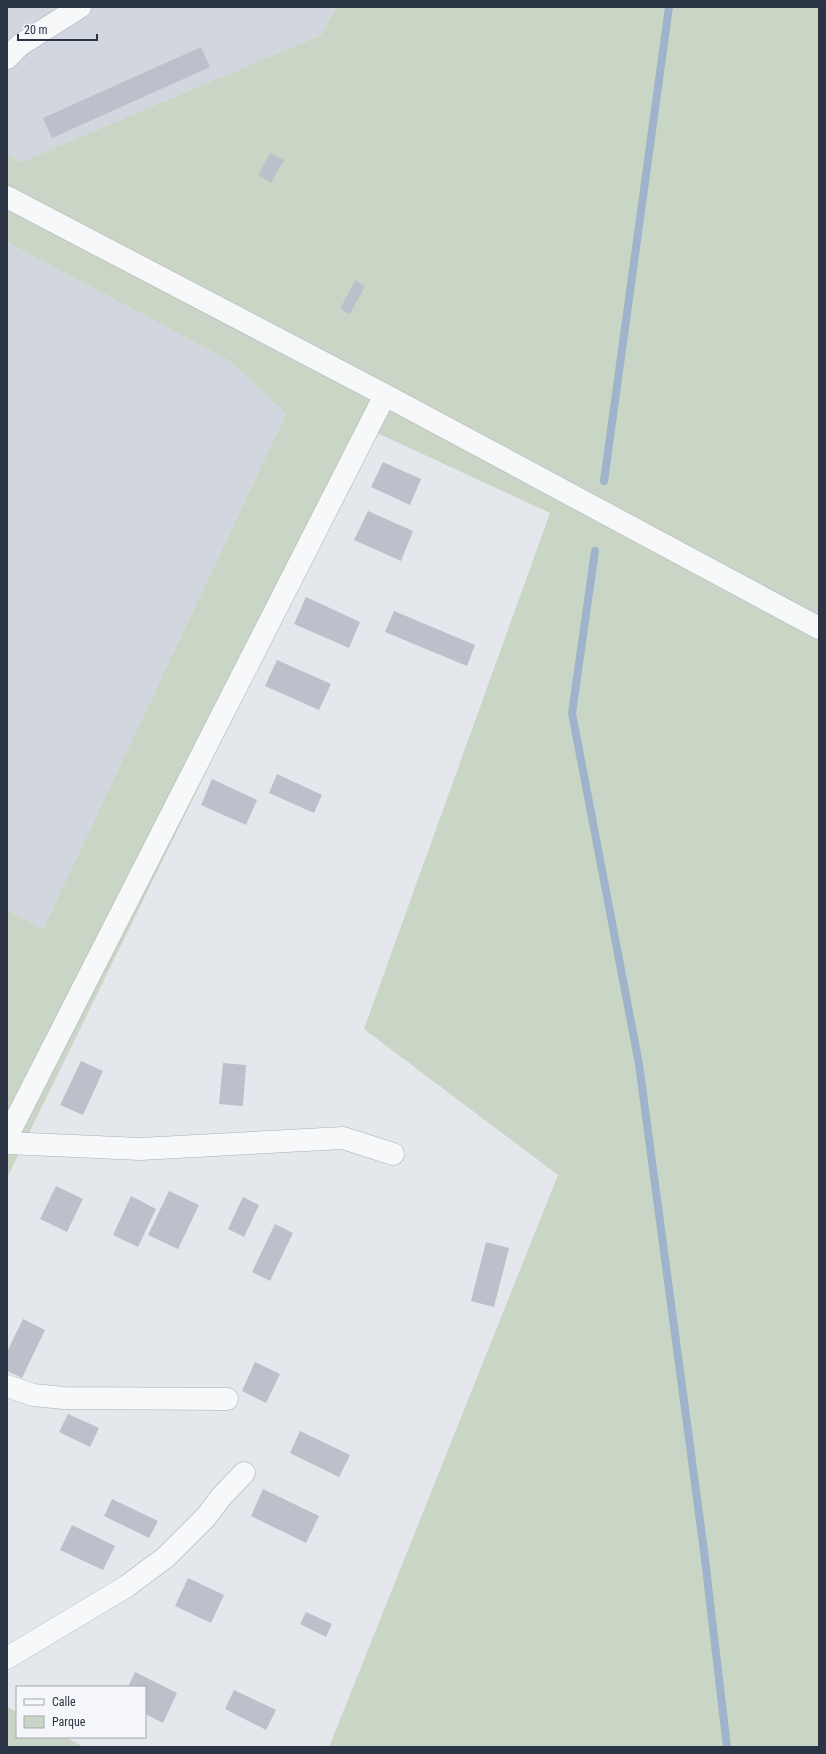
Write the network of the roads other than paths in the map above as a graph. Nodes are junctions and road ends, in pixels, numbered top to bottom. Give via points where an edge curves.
1 (80, 7) edge
2 (7, 58) edge
3 (7, 197) edge
4 (385, 395) junction
5 (819, 628) edge
6 (7, 1137) edge
7 (7, 1143) edge
8 (393, 1154) dead end
9 (7, 1386) edge
10 (227, 1400) dead end
11 (244, 1473) dead end
12 (7, 1658) edge

1 - 2 street via 20,45
3 - 4 street
4 - 5 street
4 - 6 street
7 - 8 street via 140,1149 343,1138
9 - 10 street via 33,1395 64,1398
11 - 12 street via 206,1517 166,1557 128,1586

